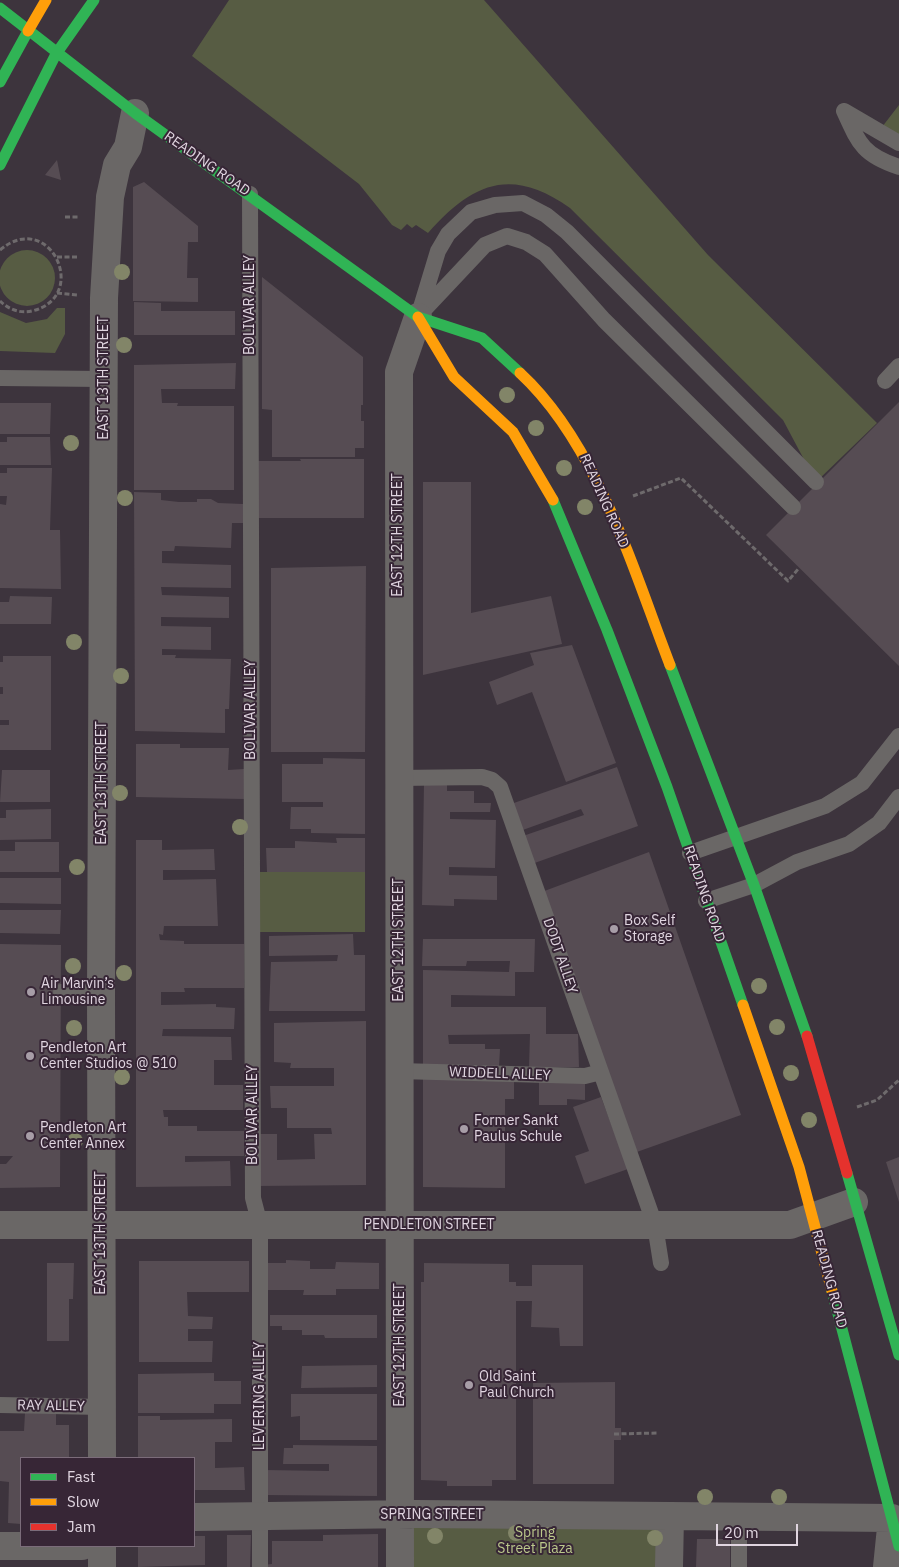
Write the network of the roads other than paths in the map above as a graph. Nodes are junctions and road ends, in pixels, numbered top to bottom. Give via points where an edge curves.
1 (46, 0) edge
2 (94, 0) edge
3 (0, 8) edge
4 (28, 31) junction
5 (56, 54) junction
6 (0, 82) edge
7 (134, 113) junction
8 (899, 143) edge
9 (0, 165) edge
10 (899, 167) edge
11 (250, 194) junction
12 (418, 317) junction
13 (899, 366) edge
14 (0, 378) edge
15 (104, 379) junction
16 (885, 381) dead end
17 (816, 482) dead end
18 (793, 507) dead end
19 (899, 736) edge
20 (398, 778) junction
21 (899, 797) edge
22 (737, 838) junction
23 (690, 853) junction
24 (754, 884) junction
25 (706, 901) junction
26 (101, 991) junction
27 (61, 992) dead end
28 (399, 1071) junction
29 (601, 1072) junction
30 (854, 1202) junction
31 (812, 1215) junction
32 (0, 1225) edge
33 (260, 1225) junction
34 (400, 1225) junction
35 (655, 1225) junction
36 (101, 1226) junction
37 (661, 1263) dead end
38 (899, 1355) edge
39 (0, 1405) edge
40 (102, 1407) junction
41 (102, 1457) edge
42 (400, 1515) junction
43 (670, 1516) junction
44 (739, 1516) junction
45 (195, 1517) edge
46 (260, 1517) junction
47 (892, 1518) junction
48 (0, 1546) edge
49 (20, 1546) edge
50 (899, 1546) edge
51 (102, 1547) edge
52 (102, 1567) edge
53 (260, 1567) edge
54 (400, 1567) edge
55 (669, 1567) edge
56 (739, 1567) edge
57 (887, 1567) edge

1 - 4 main road
2 - 5 main road
3 - 4 main road, READING ROAD
4 - 5 main road, READING ROAD
4 - 6 main road
5 - 7 main road, READING ROAD
5 - 9 main road
7 - 11 main road, READING ROAD
7 - 15 street, EAST 13TH STREET via 128,147 117,165 110,197
8 - 10 lane via 844,111 860,146 885,163
11 - 12 main road, READING ROAD
11 - 33 lane, BOLIVAR ALLEY via 253,1188
12 - 17 lane via 438,252 448,234 471,212 495,205 523,203 546,215 566,232
12 - 18 lane via 485,245 507,236 526,242 545,254 604,320
12 - 20 street, EAST 12TH STREET via 399,372
12 - 22 main road, READING ROAD via 482,338 533,385 588,461
12 - 23 main road, READING ROAD via 454,377 513,432 553,500 607,630
13 - 16 lane
14 - 15 lane
15 - 26 street, EAST 13TH STREET
19 - 22 lane via 862,783 833,802
20 - 28 street, EAST 12TH STREET
20 - 29 lane, DODT ALLEY via 482,776 500,787
21 - 24 lane via 879,823 850,844 797,862
22 - 23 lane
22 - 24 main road, READING ROAD
23 - 25 main road, READING ROAD
24 - 25 lane
24 - 30 main road, READING ROAD via 804,1024
25 - 31 main road, READING ROAD via 800,1167
26 - 27 lane
26 - 36 street, EAST 13TH STREET
28 - 29 lane, WIDDELL ALLEY via 585,1076
28 - 34 street, EAST 12TH STREET
29 - 35 lane, DODT ALLEY
30 - 31 street, PENDLETON STREET
30 - 38 main road, READING ROAD
31 - 35 street, PENDLETON STREET via 790,1225
31 - 47 main road, READING ROAD
32 - 36 street, PENDLETON STREET
33 - 34 street, PENDLETON STREET
33 - 36 street, PENDLETON STREET
33 - 46 lane, LEVERING ALLEY
34 - 35 street, PENDLETON STREET
34 - 42 street, EAST 12TH STREET
35 - 37 lane, DODT ALLEY
36 - 40 street, EAST 13TH STREET
39 - 40 lane, RAY ALLEY
40 - 41 street, EAST 13TH STREET
42 - 43 street, SPRING STREET
42 - 46 street, SPRING STREET
42 - 54 street, EAST 12TH STREET
43 - 44 street, SPRING STREET
43 - 55 street
44 - 47 street, SPRING STREET
44 - 56 lane
45 - 46 street, SPRING STREET
46 - 53 lane, LEVERING ALLEY
47 - 50 main road, READING ROAD
47 - 57 street, READING ROAD
48 - 49 street
51 - 52 street

